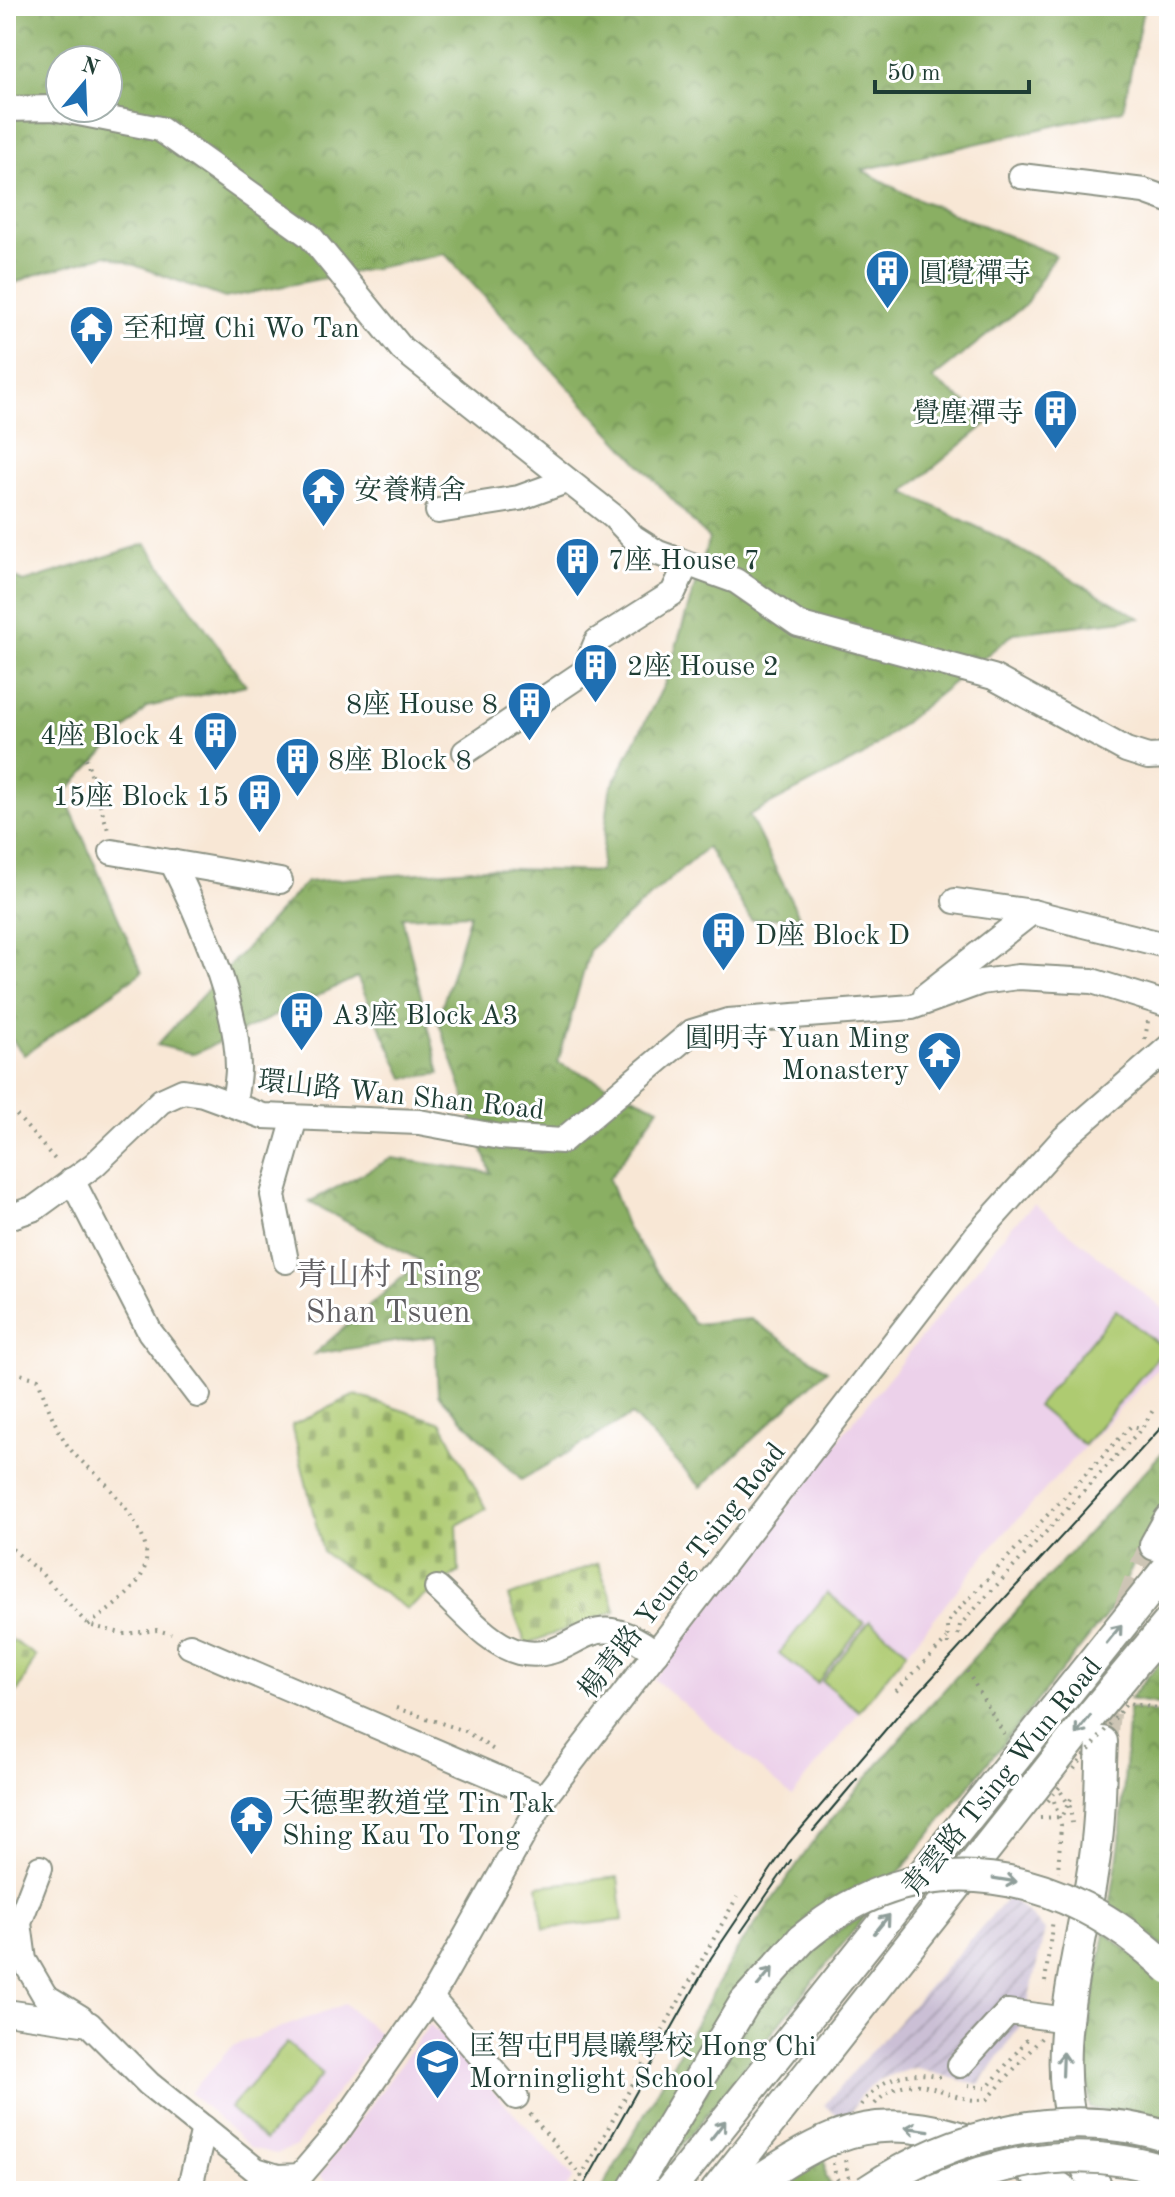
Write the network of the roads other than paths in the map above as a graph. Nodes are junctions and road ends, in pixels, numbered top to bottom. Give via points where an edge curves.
1 (6, 109) edge
2 (1021, 176) dead end
3 (1169, 200) edge
4 (566, 481) junction
5 (438, 511) dead end
6 (686, 565) junction
7 (465, 752) dead end
8 (1169, 756) edge
9 (112, 852) road end
10 (172, 862) junction
11 (280, 881) dead end
12 (955, 901) dead end
13 (1032, 912) junction
14 (1169, 946) edge
15 (912, 1007) junction
16 (1158, 1011) edge
17 (1169, 1047) edge
18 (234, 1105) junction
19 (295, 1118) junction
20 (72, 1180) junction
21 (6, 1218) edge
22 (286, 1261) dead end
23 (198, 1395) dead end
24 (1164, 1544) edge
25 (437, 1588) dead end
26 (1169, 1622) edge
27 (190, 1646) dead end
28 (656, 1653) junction
29 (1102, 1742) tunnel mouth
30 (544, 1798) junction
31 (40, 1868) dead end
32 (1169, 1969) edge
33 (431, 1998) junction
34 (6, 2012) edge
35 (1067, 2020) junction
36 (89, 2024) junction
37 (960, 2065) dead end
38 (522, 2105) road end
39 (204, 2128) junction
40 (1169, 2137) edge
41 (1169, 2172) edge
42 (855, 2187) edge
43 (189, 2191) edge
44 (632, 2191) edge
45 (669, 2191) edge
46 (716, 2191) edge
47 (742, 2191) edge
48 (932, 2191) edge
49 (1064, 2191) edge
50 (1099, 2191) edge

1 - 4 street via 53,108 160,129 310,236 402,349
2 - 3 street via 1144,191
4 - 5 street via 519,498
4 - 6 street via 639,541
6 - 7 street via 673,593 597,641 584,672
6 - 8 street via 736,581 798,624 993,677 1126,750
9 - 10 street
10 - 11 street
10 - 18 street via 226,998 238,1068
12 - 13 street
13 - 14 street
13 - 15 street
15 - 16 street, 環山路 Wan Shan Road via 981,982 1018,977 1092,981
15 - 19 street, 環山路 Wan Shan Road via 728,1021 692,1032 562,1141 500,1137 419,1122
17 - 28 street, 楊青路 Yeung Tsing Road via 1096,1108 1004,1202
18 - 19 street, 環山路 Wan Shan Road via 263,1116
18 - 20 street, 環山路 Wan Shan Road via 203,1094 175,1093
19 - 22 street via 273,1195
20 - 21 street, 環山路 Wan Shan Road via 35,1208
20 - 23 street via 150,1332
45 -> 24 main road, 青雲路 Tsing Wun Road via 833,1985
25 - 28 street via 495,1639 518,1651 543,1652 612,1629 633,1635
26 -> 46 main road, 青雲路 Tsing Wun Road
27 - 30 street
28 - 30 street, 楊青路 Yeung Tsing Road
29 - 35 main road via 1097,1839
30 - 33 street, 楊青路 Yeung Tsing Road
31 - 36 street via 19,1923 24,1960 45,1996
44 -> 32 main road, bridge via 745,2002 802,1939 834,1914 883,1891 920,1880 978,1876 1032,1885 1079,1902 1121,1928
33 - 38 street
33 - 39 street, 楊青路 Yeung Tsing Road via 336,2134 300,2176 256,2170
34 - 36 street
35 - 37 street via 1008,2012
50 -> 35 main road via 1066,2115 1062,2066
36 - 39 street via 149,2084
39 - 43 street
40 - 42 main road, bridge via 1101,2125 1025,2127 947,2148
41 - 48 main road, bridge via 1109,2159 1043,2158 983,2170
49 -> 47 main road via 1027,2164 992,2149 934,2132 892,2127 835,2136

